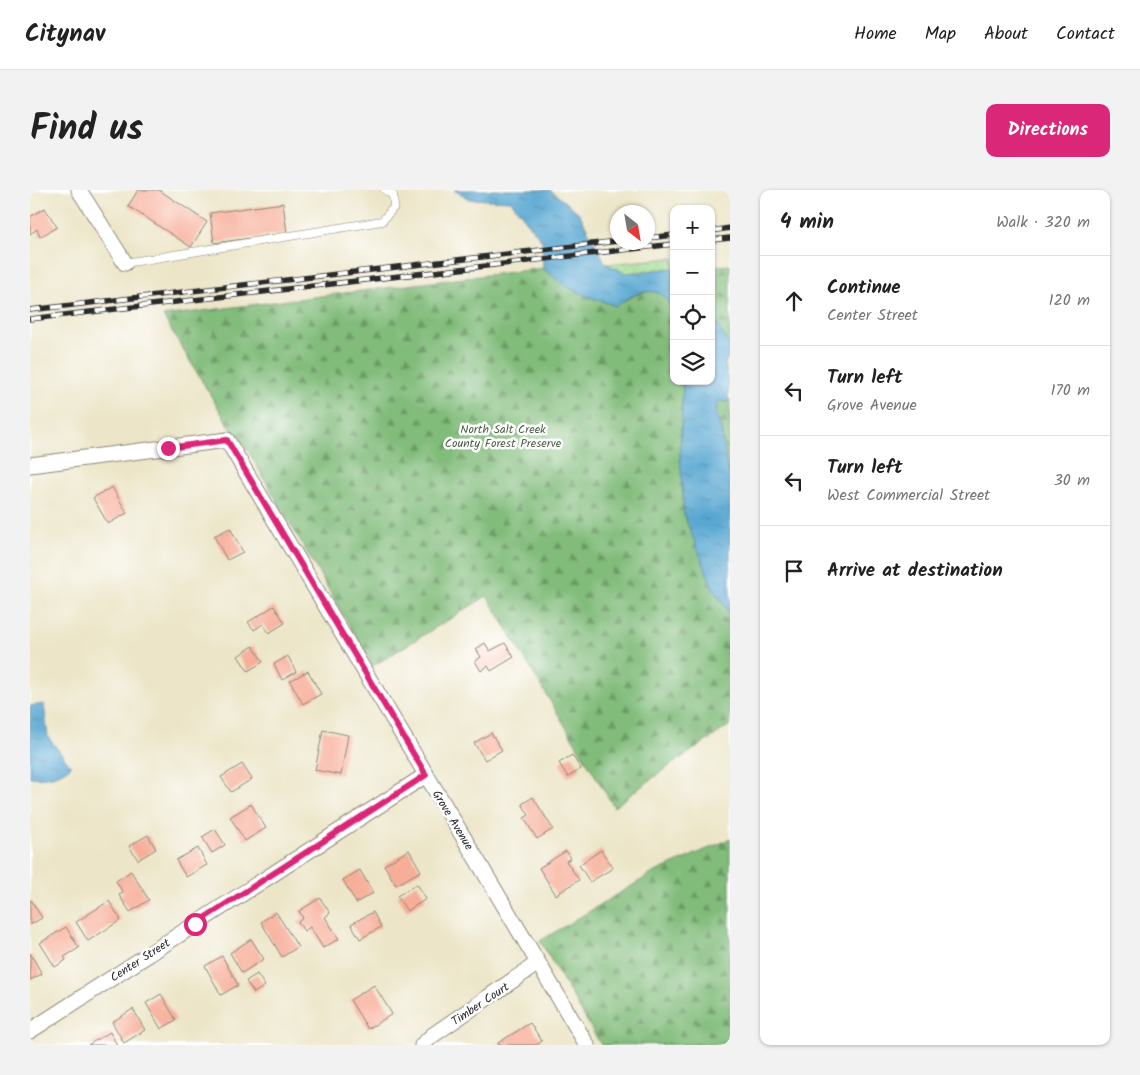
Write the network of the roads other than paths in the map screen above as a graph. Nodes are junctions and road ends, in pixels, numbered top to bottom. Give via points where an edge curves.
1 (79, 190) edge
2 (386, 190) edge
3 (125, 263) joint
4 (30, 465) edge
5 (426, 775) junction
6 (538, 963) junction
7 (30, 1030) edge
8 (422, 1045) edge
9 (587, 1045) edge

1 - 3 street
2 - 3 lane via 393,195 394,207 382,221
4 - 5 street, Grove Avenue via 227,440
5 - 6 street, Grove Avenue
5 - 7 street, Center Street
6 - 8 street, Timber Court
6 - 9 street, Grove Avenue

